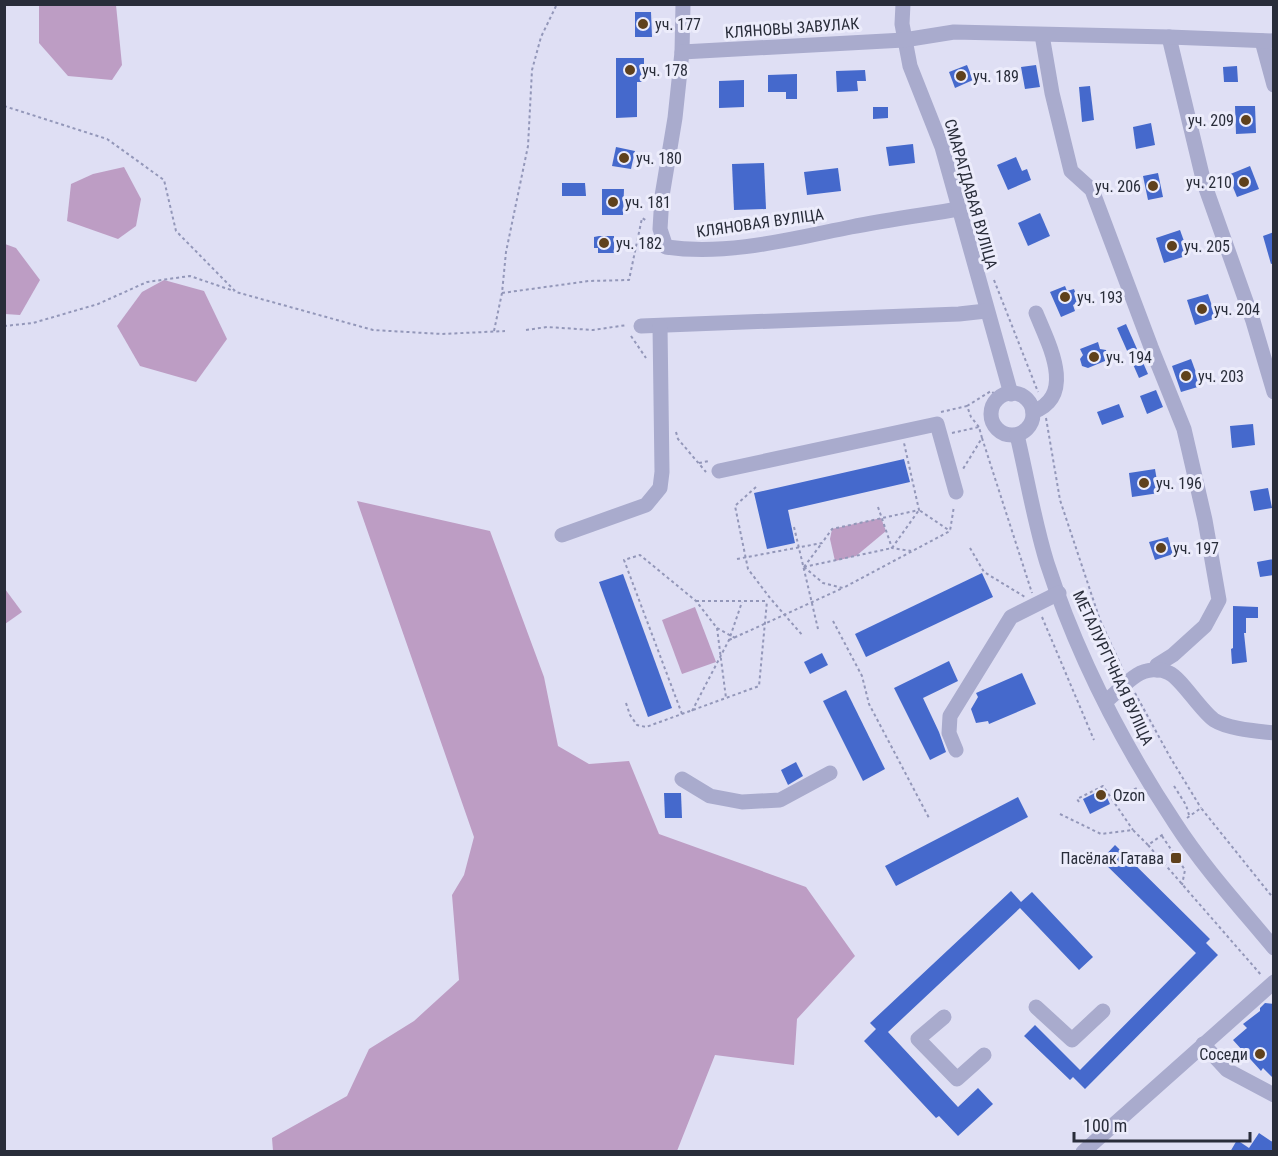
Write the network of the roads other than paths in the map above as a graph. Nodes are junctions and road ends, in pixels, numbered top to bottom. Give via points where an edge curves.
1 (683, 4) edge
2 (903, 4) edge
3 (1042, 35) junction
4 (1169, 37) junction
5 (904, 40) junction
6 (1268, 41) edge
7 (682, 52) junction
8 (1274, 85) edge
9 (959, 209) junction
10 (986, 311) junction
11 (1036, 313) dead end
12 (641, 326) road end
13 (660, 326) junction
14 (1274, 392) edge
15 (1005, 396) junction
16 (1038, 410) junction
17 (1017, 435) junction
18 (719, 471) dead end
19 (956, 492) road end
20 (562, 535) dead end
21 (1059, 593) junction
22 (1157, 670) junction
23 (1105, 702) junction
24 (1274, 733) edge
25 (956, 750) dead end
26 (830, 773) dead end
27 (682, 778) dead end
28 (1274, 948) edge
29 (1272, 984) edge
30 (1036, 1007) dead end
31 (1103, 1011) dead end
32 (944, 1017) dead end
33 (1203, 1044) junction
34 (984, 1055) dead end
35 (1274, 1095) edge
36 (1083, 1152) edge

1 - 7 street
2 - 5 street, СМАРАГДАВАЯ ВУЛІЦА
3 - 4 street, КЛЯНОВЫ ЗАВУЛАК
3 - 5 street, КЛЯНОВЫ ЗАВУЛАК via 954,32
3 - 22 street via 1071,171 1092,190 1184,429 1209,543 1219,600 1205,626 1173,656 1157,665
4 - 6 street, КЛЯНОВЫ ЗАВУЛАК
4 - 14 street via 1204,183
5 - 7 street, КЛЯНОВЫ ЗАВУЛАК
5 - 9 street, СМАРАГДАВАЯ ВУЛІЦА via 910,66 942,147
6 - 8 street
7 - 9 street, КЛЯНОВАЯ ВУЛІЦА via 662,196 660,229 666,247 692,251 780,242
9 - 10 street, СМАРАГДАВАЯ ВУЛІЦА
10 - 13 street
10 - 15 street, СМАРАГДАВАЯ ВУЛІЦА
11 - 16 street via 1056,366 1056,387
12 - 13 street
13 - 20 street via 660,488 646,505
15 - 16 street via 1023,396
15 - 17 street via 993,405 994,423 999,431
16 - 17 street via 1029,426
17 - 21 street, МЕТАЛУРГІЧНАЯ ВУЛІЦА via 1047,562
18 - 19 street via 937,424
21 - 23 street, МЕТАЛУРГІЧНАЯ ВУЛІЦА
21 - 25 street via 1011,617 950,716 949,733
22 - 23 street via 1146,670
22 - 24 street via 1170,673 1216,722
23 - 28 street, МЕТАЛУРГІЧНАЯ ВУЛІЦА via 1175,824
26 - 27 street via 780,800 742,802 710,796
29 - 33 street
30 - 31 street via 1072,1040
32 - 34 street via 918,1039 957,1078
33 - 35 street via 1227,1070
33 - 36 street

